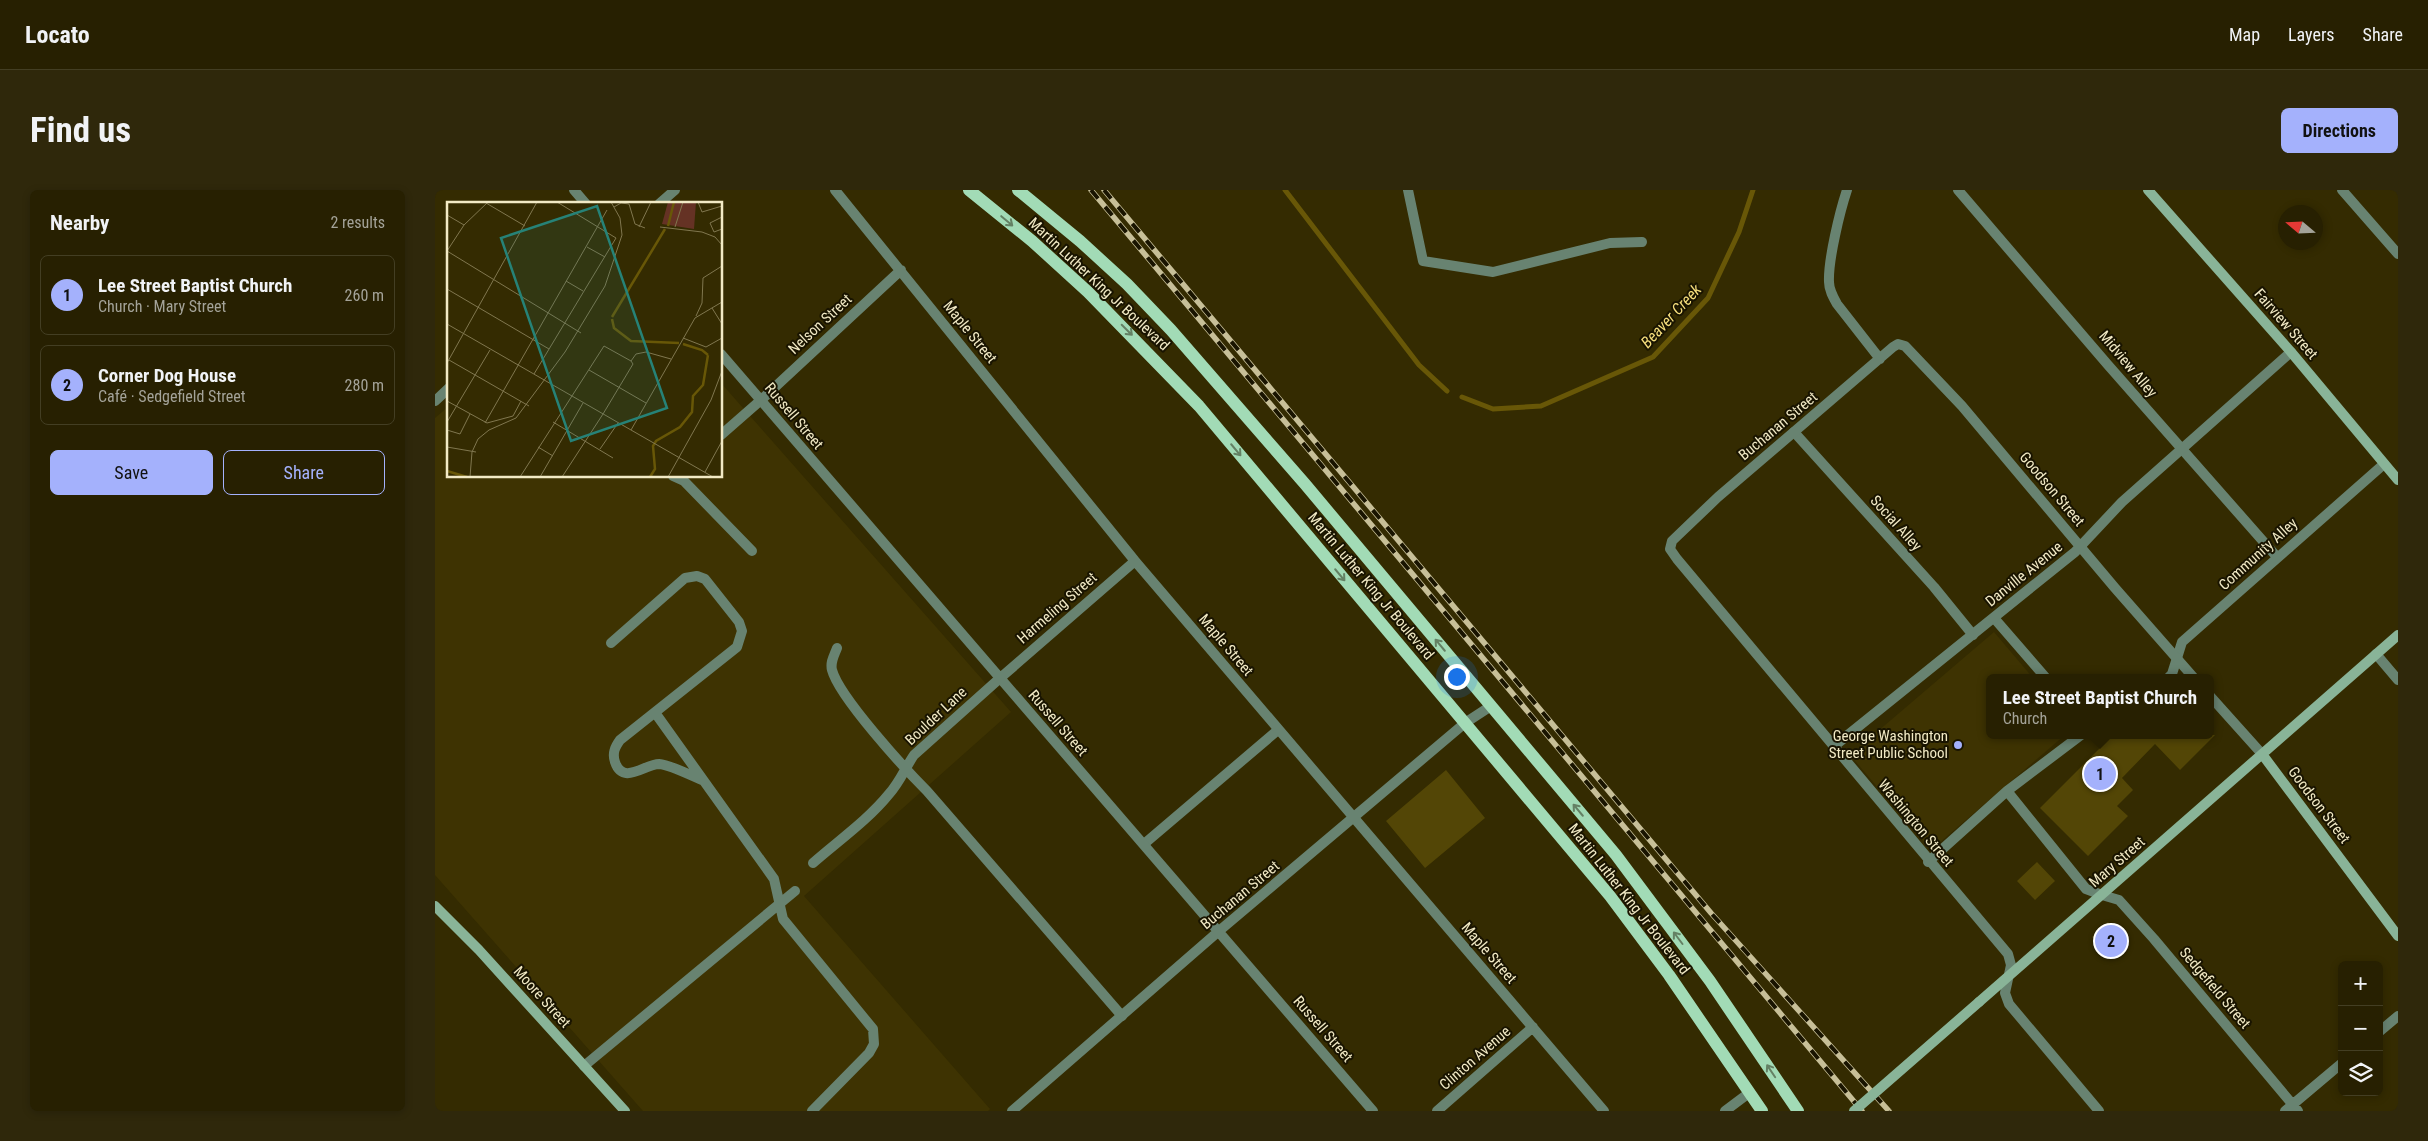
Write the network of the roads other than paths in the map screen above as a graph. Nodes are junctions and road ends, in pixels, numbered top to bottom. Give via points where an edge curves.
1 (574, 190) edge
2 (675, 190) edge
3 (835, 190) edge
4 (969, 190) edge
5 (1018, 190) edge
6 (1408, 190) edge
7 (1847, 190) edge
8 (1958, 190) edge
9 (2148, 190) edge
10 (2342, 190) edge
11 (584, 202) edge
12 (661, 202) edge
13 (1642, 242) dead end
14 (2398, 254) edge
15 (901, 270) junction
16 (2291, 352) junction
17 (723, 356) edge
18 (1879, 359) junction
19 (447, 390) edge
20 (761, 400) junction
21 (435, 402) edge
22 (723, 432) edge
23 (1794, 432) junction
24 (2182, 449) junction
25 (2384, 464) junction
26 (677, 478) edge
27 (2398, 480) edge
28 (1697, 516) joint
29 (2080, 546) junction
30 (752, 551) dead end
31 (2277, 557) junction
32 (1135, 561) junction
33 (1994, 618) junction
34 (1973, 635) junction
35 (2398, 635) edge
36 (611, 643) dead end
37 (837, 648) dead end
38 (2376, 654) junction
39 (2178, 660) junction
40 (2043, 674) edge
41 (2172, 674) edge
42 (2190, 674) edge
43 (999, 679) junction
44 (2398, 680) edge
45 (2214, 700) edge
46 (1491, 706) junction
47 (656, 714) junction
48 (1465, 723) junction
49 (1278, 730) junction
50 (2076, 739) edge
51 (1833, 747) junction
52 (2262, 754) junction
53 (906, 770) junction
54 (704, 780) junction
55 (2007, 791) junction
56 (1353, 819) junction
57 (1144, 844) junction
58 (1929, 862) junction
59 (813, 863) dead end
60 (795, 891) dead end
61 (2102, 895) junction
62 (779, 905) junction
63 (435, 906) edge
64 (1219, 931) junction
65 (2398, 936) edge
66 (2009, 977) junction
67 (1122, 1016) junction
68 (2398, 1016) edge
69 (1533, 1028) junction
70 (2383, 1029) edge
71 (584, 1066) junction
72 (2338, 1067) edge
73 (1749, 1093) junction
74 (2292, 1109) edge
75 (625, 1111) edge
76 (812, 1111) edge
77 (1012, 1111) edge
78 (1373, 1111) edge
79 (1437, 1111) edge
80 (1604, 1111) edge
81 (1725, 1111) edge
82 (1762, 1111) edge
83 (1799, 1111) edge
84 (1854, 1111) edge
85 (2099, 1111) edge

1 - 11 street
2 - 12 street
3 - 15 street, Maple Street
4 -> 48 main road, Martin Luther King Jr Boulevard via 1088,292 1193,399
46 -> 5 main road, Martin Luther King Jr Boulevard via 1171,330 1100,259
6 - 13 street via 1423,261 1493,272 1610,243
7 - 18 street via 1829,282 1831,295
8 - 24 street, Midview Alley
9 - 16 main road, Fairview Street
10 - 14 street
15 - 20 street, Nelson Street
15 - 32 street, Maple Street
16 - 24 street, Danville Avenue
16 - 25 main road, Fairview Street
17 - 20 street, Russell Street
18 - 23 street, Buchanan Street
18 - 29 street, Goodson Street via 1898,344 1909,349 1962,406
19 - 21 street
20 - 22 street, Nelson Street
20 - 43 street, Russell Street
23 - 28 street, Buchanan Street
23 - 34 street, Social Alley
24 - 29 street, Danville Avenue via 2122,502
24 - 31 street, Midview Alley
25 - 27 main road, Fairview Street
25 - 31 street, Community Alley
26 - 30 street
28 - 51 street, Washington Street via 1676,536 1670,549
29 - 33 street, Danville Avenue
29 - 39 street, Goodson Street
31 - 39 street, Community Alley via 2182,642
32 - 43 street, Harmeling Street
32 - 49 street, Maple Street
33 - 34 street, Danville Avenue
33 - 40 street
34 - 51 street, Danville Avenue
35 - 38 main road, Mary Street
36 - 47 street via 691,576 705,579 739,622 742,631 737,647
37 - 53 street via 831,662 834,677
38 - 44 street
38 - 52 main road, Mary Street
39 - 41 street, Community Alley
39 - 42 street, Goodson Street
43 - 53 street, Boulder Lane via 915,755
43 - 57 street, Russell Street
45 - 52 street, Goodson Street
46 - 48 street, Buchanan Street
83 -> 46 main road, Martin Luther King Jr Boulevard via 1710,981 1616,855
47 - 54 street
47 - 54 street via 620,740 613,756 615,765 626,773 634,773 660,764
48 - 56 street, Buchanan Street
48 - 73 main road, Martin Luther King Jr Boulevard via 1610,896 1669,974
49 - 56 street, Maple Street
49 - 57 street
50 - 55 street
51 - 58 street, Washington Street
52 - 61 main road, Mary Street
52 - 65 main road, Goodson Street
53 - 59 street, Boulder Lane via 888,796
53 - 67 street via 927,790
54 - 62 street via 773,880
55 - 58 street
55 - 61 street, Sedgefield Street via 2086,889
56 - 64 street, Buchanan Street
56 - 69 street, Maple Street
57 - 64 street, Russell Street
58 - 66 street, Washington Street via 2008,954 2011,965
60 - 62 street
61 - 66 main road, Mary Street
61 - 74 street, Sedgefield Street via 2119,900 2149,932
62 - 71 street
62 - 76 street via 783,919 873,1028 874,1034 869,1054
63 - 71 main road, Moore Street
64 - 67 street, Buchanan Street
64 - 78 street, Russell Street
66 - 84 main road, Mary Street, bridge
66 - 85 street, Washington Street via 2005,993 2013,1010
67 - 77 street, Buchanan Street
68 - 70 street
69 - 79 street, Clinton Avenue
69 - 80 street, Maple Street
71 - 75 main road, Moore Street
72 - 74 street
73 - 81 street
73 - 82 main road, Martin Luther King Jr Boulevard

